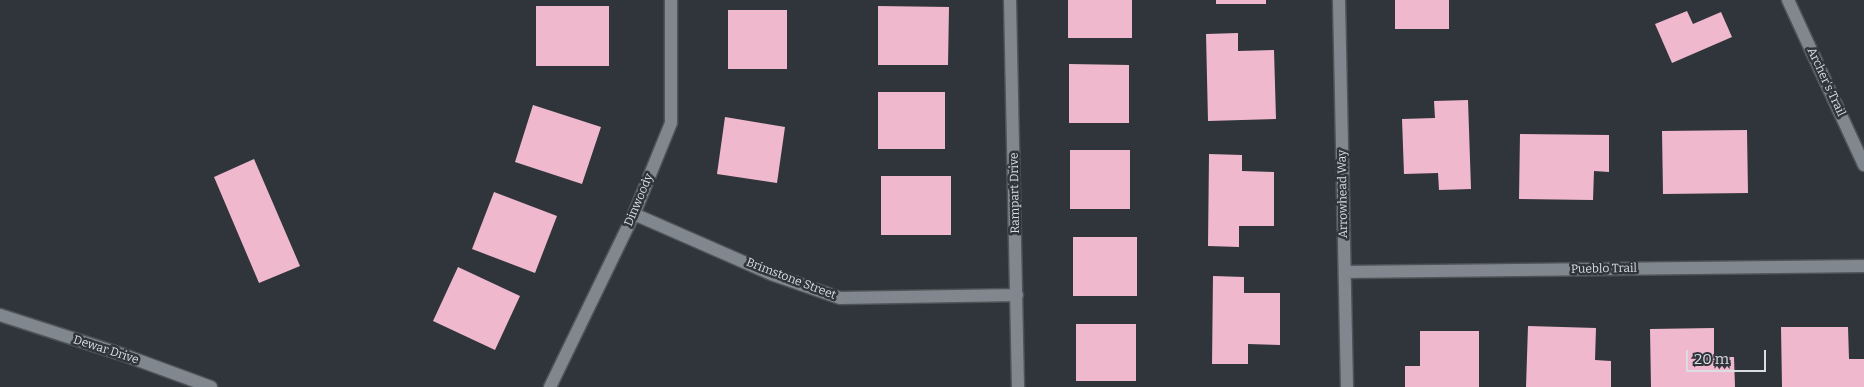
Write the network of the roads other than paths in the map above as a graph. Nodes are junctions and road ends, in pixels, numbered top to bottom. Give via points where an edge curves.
1 (671, 0) edge
2 (1010, 0) edge
3 (1339, 0) edge
4 (1788, 0) edge
5 (1864, 165) edge
6 (634, 214) junction
7 (1864, 266) edge
8 (1345, 272) junction
9 (1017, 295) junction
10 (0, 315) edge
11 (211, 387) edge
12 (550, 387) edge
13 (1018, 387) edge
14 (1348, 387) edge

1 - 6 street, Dinwoody via 671,123
2 - 9 street, Rampart Drive
3 - 8 street, Arrowhead Way
4 - 5 street, Archer's Trail
6 - 9 street, Brimstone Street via 771,274 840,298
6 - 12 street, Dinwoody
7 - 8 street, Pueblo Trail
8 - 14 street, Arrowhead Way
9 - 13 street, Rampart Drive
10 - 11 street, Dewar Drive

